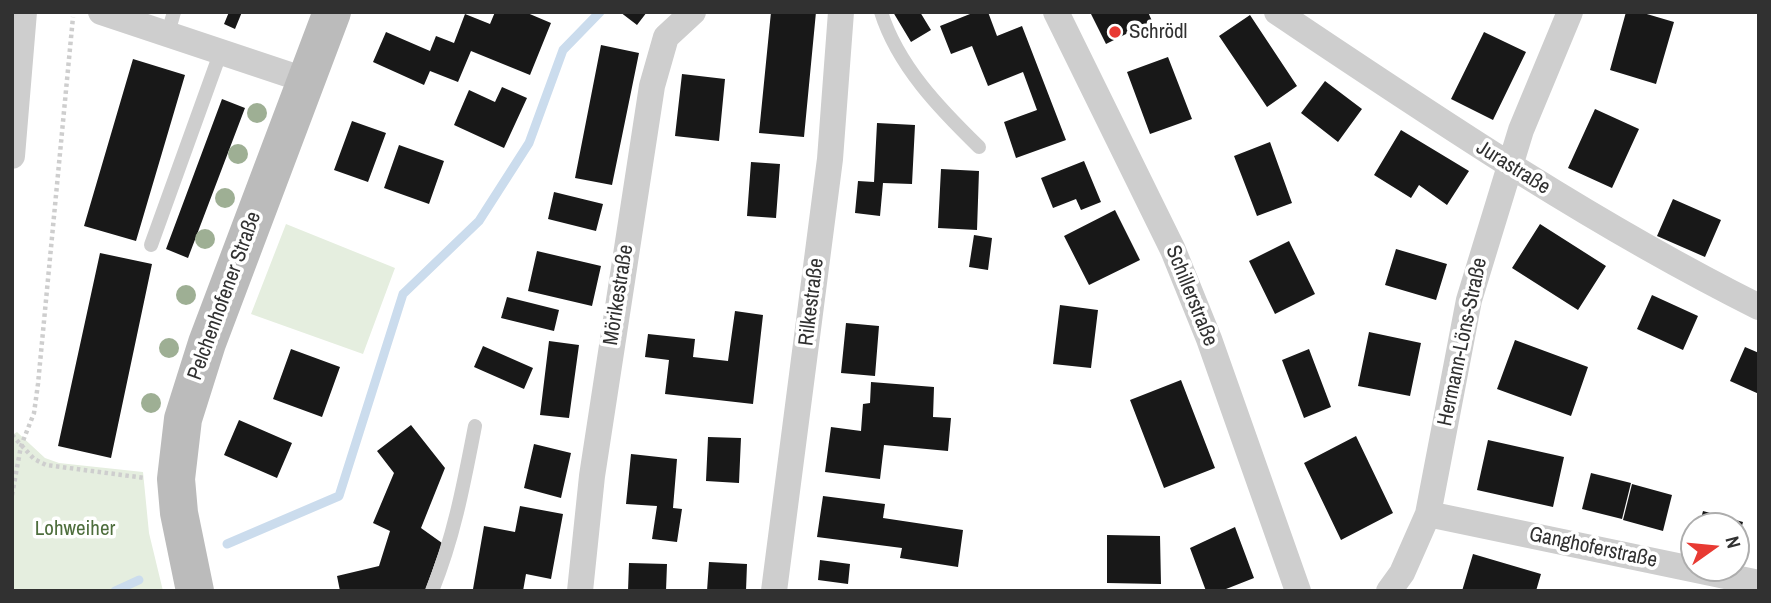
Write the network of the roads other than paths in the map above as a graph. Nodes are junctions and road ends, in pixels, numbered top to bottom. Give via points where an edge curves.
1 (23, 12) edge
2 (101, 12) edge
3 (332, 12) edge
4 (693, 12) edge
5 (841, 12) edge
6 (881, 12) edge
7 (1056, 12) edge
8 (1277, 12) edge
9 (1570, 12) edge
10 (171, 23) edge
11 (221, 51) junction
12 (305, 80) junction
13 (979, 147) dead end
14 (12, 156) edge
15 (1508, 167) junction
16 (151, 245) dead end
17 (1759, 307) edge
18 (475, 426) dead end
19 (1428, 513) junction
20 (1759, 583) edge
21 (1297, 590) edge
22 (195, 591) edge
23 (432, 591) edge
24 (580, 591) edge
25 (774, 591) edge
26 (1389, 591) edge

1 - 14 street
2 - 10 street
3 - 12 main road, Pelchenhofener Straße
4 - 24 street, Mörikestraße via 666,37 652,86 597,439
5 - 25 street, Rilkestraße via 830,159
6 - 13 lane via 933,102
7 - 21 street, Schillerstraße via 1173,250 1209,338
8 - 15 street, Jurastraße
9 - 15 street, Hermann-Löns-Straße
10 - 11 street
11 - 12 street
11 - 16 lane
12 - 22 main road, Pelchenhofener Straße via 193,384 178,443 180,525
15 - 17 street, Jurastraße via 1675,265
15 - 19 street, Hermann-Löns-Straße via 1469,300
18 - 23 lane via 448,551
19 - 20 street, Ganghoferstraße
19 - 26 street, Hermann-Löns-Straße via 1402,573

